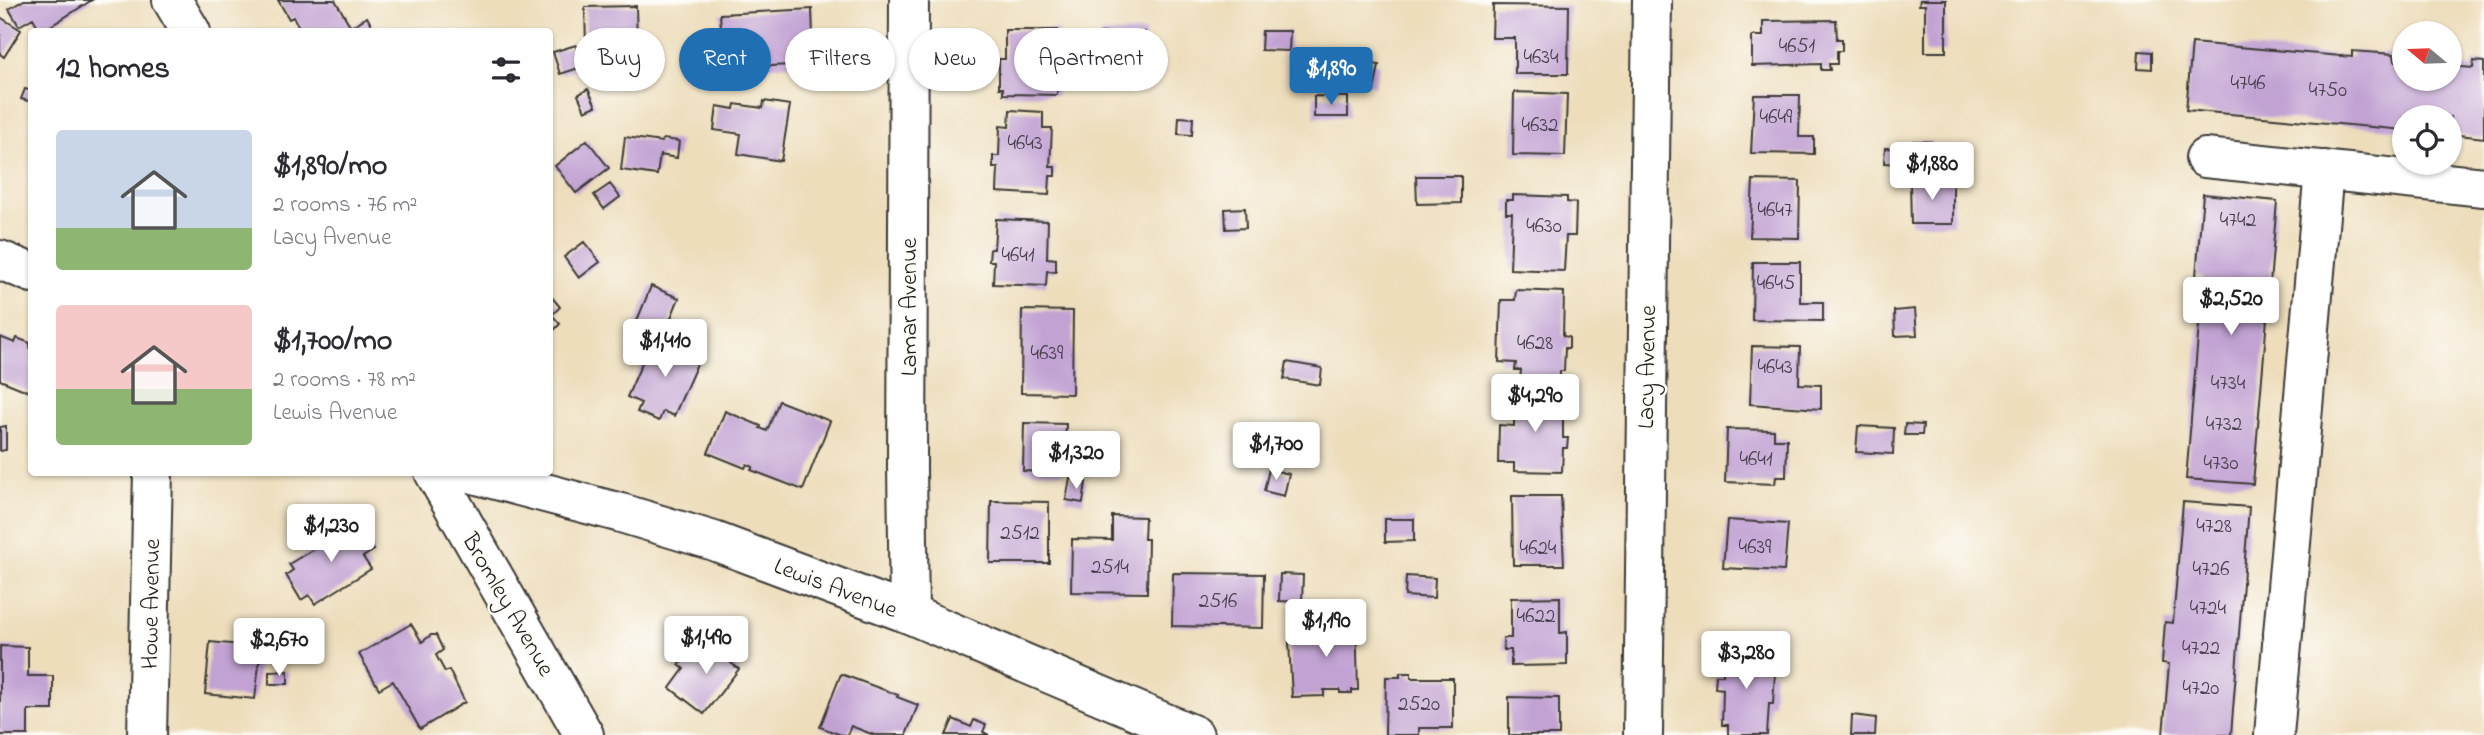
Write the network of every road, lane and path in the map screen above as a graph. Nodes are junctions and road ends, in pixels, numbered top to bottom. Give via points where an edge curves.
1 (172, 0) edge
2 (909, 0) edge
3 (1652, 0) edge
4 (189, 28) edge
5 (2205, 158) dead end
6 (2324, 170) junction
7 (2484, 187) edge
8 (0, 260) edge
9 (28, 271) edge
10 (153, 476) edge
11 (436, 476) edge
12 (481, 476) edge
13 (909, 614) junction
14 (147, 735) edge
15 (584, 735) edge
16 (1194, 735) edge
17 (1643, 735) edge
18 (2274, 735) edge

1 - 4 street
2 - 13 street, Lamar Avenue
3 - 17 street, Lacy Avenue
5 - 6 street
6 - 7 street
6 - 18 street
8 - 9 street
10 - 14 street, Howe Avenue
11 - 15 street, Bromley Avenue
12 - 13 street, Lewis Avenue via 714,541
13 - 16 street, Lewis Avenue

